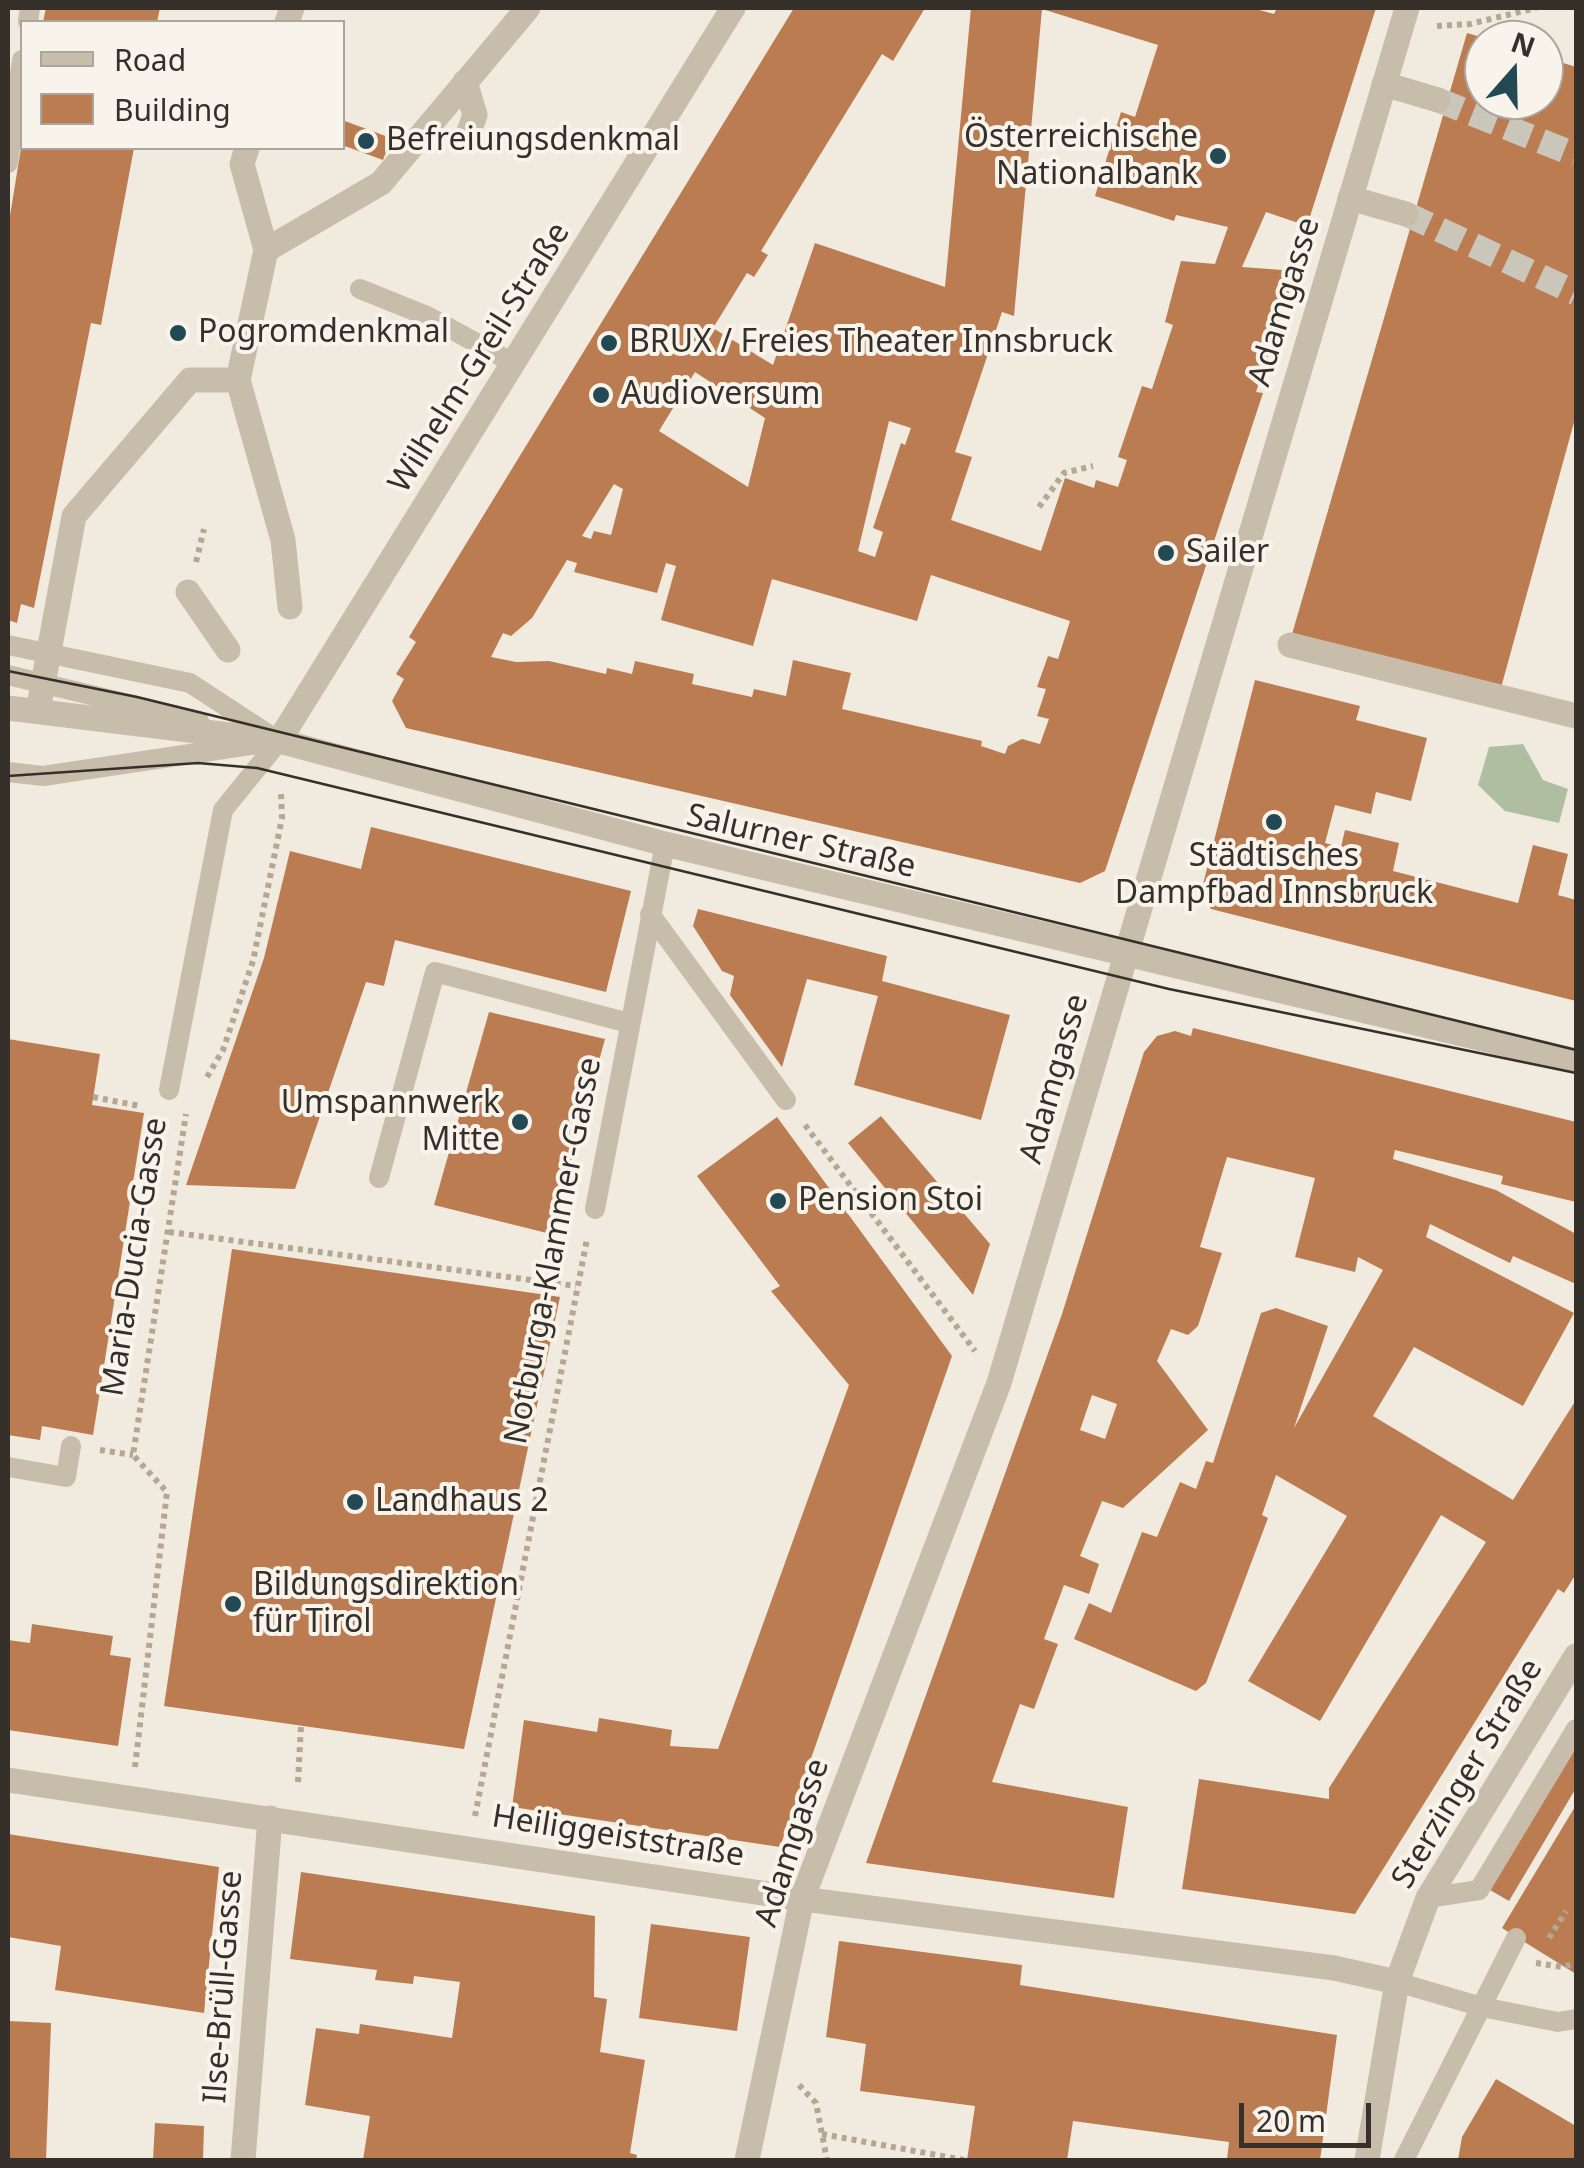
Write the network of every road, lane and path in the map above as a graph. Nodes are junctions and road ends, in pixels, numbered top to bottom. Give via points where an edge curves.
1 (528, 8) edge
2 (733, 8) edge
3 (1407, 8) edge
4 (1536, 8) edge
5 (1486, 20) edge
6 (20, 75) edge
7 (465, 82) junction
8 (1384, 84) junction
9 (1438, 100) tunnel mouth
10 (466, 138) dead end
11 (247, 150) edge
12 (8, 163) edge
13 (1350, 198) junction
14 (1406, 214) tunnel mouth
15 (266, 250) junction
16 (360, 288) dead end
17 (515, 364) junction
18 (238, 380) junction
19 (1093, 466) dead end
20 (1040, 507) dead end
21 (188, 592) dead end
22 (290, 607) dead end
23 (8, 645) edge
24 (1290, 645) dead end
25 (228, 650) dead end
26 (46, 654) junction
27 (8, 675) edge
28 (42, 684) junction
29 (8, 708) edge
30 (38, 711) junction
31 (1576, 716) edge
32 (279, 741) junction
33 (8, 772) edge
34 (665, 844) junction
35 (650, 914) junction
36 (1126, 951) junction
37 (630, 1023) junction
38 (1576, 1061) edge
39 (204, 1082) dead end
40 (170, 1090) dead end
41 (195, 1098) dead end
42 (786, 1100) joint
43 (378, 1178) dead end
44 (594, 1209) joint
45 (168, 1232) junction
46 (576, 1286) junction
47 (999, 1383) junction
48 (72, 1446) dead end
49 (108, 1451) dead end
50 (133, 1456) junction
51 (8, 1467) edge
52 (1576, 1656) edge
53 (300, 1726) dead end
54 (1576, 1729) edge
55 (8, 1780) edge
56 (298, 1782) dead end
57 (132, 1798) junction
58 (270, 1818) junction
59 (469, 1847) junction
60 (802, 1898) junction
61 (1428, 1898) junction
62 (1516, 1938) dead end
63 (1535, 1962) dead end
64 (1576, 1962) edge
65 (1397, 1982) junction
66 (1482, 2007) junction
67 (1576, 2019) edge
68 (769, 2054) junction
69 (822, 2134) junction
70 (243, 2160) edge
71 (747, 2160) edge
72 (827, 2160) edge
73 (964, 2160) edge
74 (1367, 2160) edge
75 (1404, 2160) edge

1 - 7 street
2 - 17 street, Wilhelm-Greil-Straße
3 - 8 street, Adamgasse
4 - 5 path
6 - 12 lane
7 - 10 street via 475,115
7 - 15 street via 381,184
8 - 9 street
8 - 13 street, Adamgasse
11 - 15 street via 242,164
13 - 14 street
13 - 36 street, Adamgasse
15 - 18 street
16 - 17 lane
17 - 32 street, Wilhelm-Greil-Straße
18 - 22 street via 283,540
18 - 26 street via 190,380 74,516
19 - 20 path via 1064,473
21 - 25 street
23 - 26 lane
24 - 31 street
26 - 28 street
26 - 32 lane via 190,682
27 - 28 lane
28 - 30 street
28 - 32 lane
29 - 30 street, Salurner Straße
30 - 32 street, Salurner Straße
32 - 33 lane via 43,776
32 - 34 street, Salurner Straße
32 - 39 path, Maria-Ducia-Gasse via 282,818 256,948 222,1050
32 - 40 lane, Maria-Ducia-Gasse via 223,810
34 - 35 lane, Notburga-Klammer-Gasse
34 - 36 street, Salurner Straße
35 - 37 lane, Notburga-Klammer-Gasse
35 - 42 lane
36 - 38 street, Salurner Straße
36 - 47 street, Adamgasse
37 - 43 lane via 434,972
37 - 44 lane, Notburga-Klammer-Gasse
41 - 45 path, Maria-Ducia-Gasse via 186,1114
42 - 47 path
44 - 46 path, Notburga-Klammer-Gasse
45 - 46 path
45 - 50 path, Maria-Ducia-Gasse
46 - 59 path, Notburga-Klammer-Gasse
47 - 60 street, Adamgasse
48 - 51 lane via 66,1477
49 - 50 path
50 - 57 path via 167,1492
52 - 61 street, Sterzinger Straße
53 - 56 path
54 - 61 lane via 1479,1890
55 - 57 street, Heiliggeiststraße
57 - 58 street, Heiliggeiststraße
58 - 59 street, Heiliggeiststraße
58 - 70 street, Ilse-Brüll-Gasse
59 - 60 street, Heiliggeiststraße
60 - 65 street, Heiliggeiststraße via 1334,1968
60 - 68 street, Adamgasse
61 - 65 street, Sterzinger Straße
62 - 66 lane
63 - 64 path
65 - 66 lane
65 - 74 street, Sterzinger Straße
66 - 67 lane via 1558,2022
66 - 75 lane
68 - 69 path via 816,2103
68 - 71 street, Adamgasse
69 - 72 path
69 - 73 path

